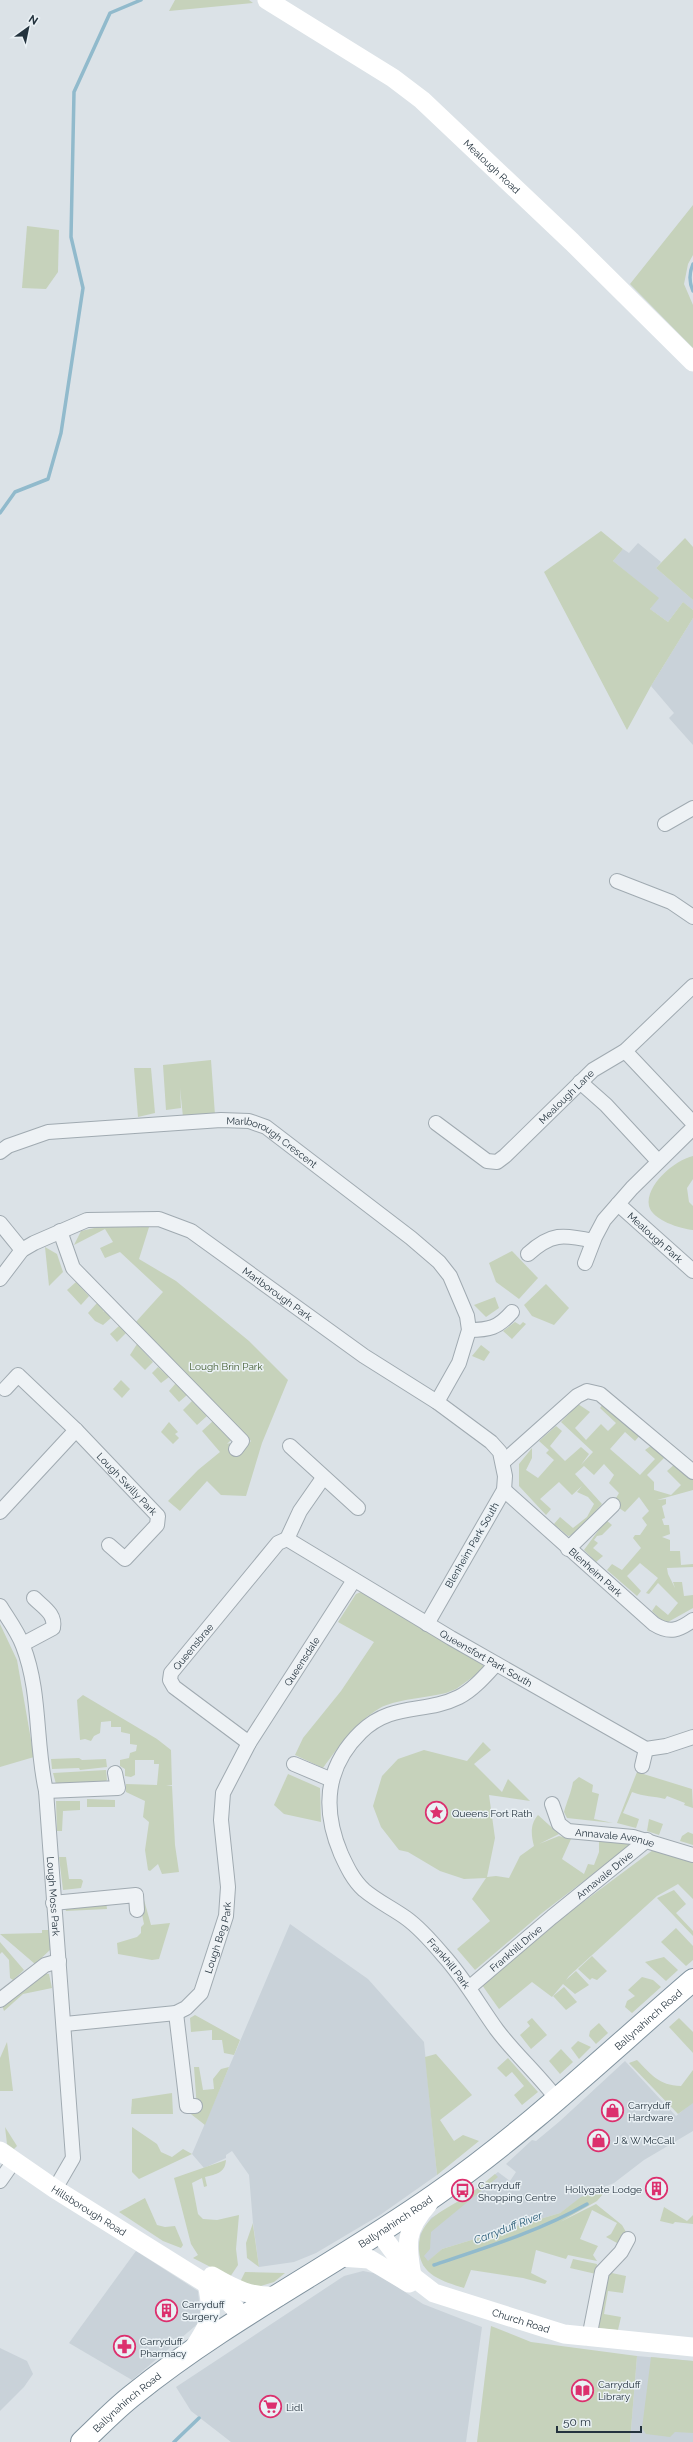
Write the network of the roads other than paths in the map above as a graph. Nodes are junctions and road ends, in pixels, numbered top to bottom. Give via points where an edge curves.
1 (267, 0) edge
2 (693, 362) edge
3 (693, 808) edge
4 (665, 824) dead end
5 (617, 882) dead end
6 (693, 917) edge
7 (693, 986) edge
8 (625, 1051) junction
9 (580, 1082) junction
10 (693, 1123) edge
11 (436, 1124) dead end
12 (693, 1128) edge
13 (0, 1152) edge
14 (658, 1161) junction
15 (618, 1204) junction
16 (0, 1223) edge
17 (60, 1231) junction
18 (593, 1241) junction
19 (22, 1250) junction
20 (528, 1254) dead end
21 (585, 1263) dead end
22 (693, 1271) edge
23 (0, 1279) edge
24 (512, 1312) dead end
25 (469, 1330) junction
26 (5, 1389) dead end
27 (437, 1402) junction
28 (76, 1430) junction
29 (290, 1446) dead end
30 (236, 1449) dead end
31 (503, 1462) junction
32 (693, 1472) edge
33 (323, 1478) junction
34 (504, 1490) junction
35 (613, 1505) dead end
36 (358, 1508) dead end
37 (0, 1512) edge
38 (287, 1539) junction
39 (109, 1545) dead end
40 (568, 1549) junction
41 (354, 1580) junction
42 (34, 1598) dead end
43 (0, 1606) edge
44 (693, 1620) edge
45 (427, 1624) junction
46 (22, 1644) junction
47 (496, 1664) junction
48 (693, 1737) edge
49 (249, 1743) junction
50 (646, 1749) junction
51 (294, 1764) dead end
52 (642, 1766) dead end
53 (115, 1773) dead end
54 (332, 1780) junction
55 (46, 1791) junction
56 (552, 1804) dead end
57 (647, 1840) junction
58 (693, 1855) edge
59 (53, 1903) junction
60 (137, 1910) dead end
61 (560, 1910) joint
62 (59, 1961) junction
63 (693, 1980) edge
64 (470, 1986) junction
65 (0, 2000) edge
66 (176, 2013) junction
67 (65, 2024) junction
68 (556, 2098) junction
69 (186, 2107) dead end
70 (7, 2156) edge
71 (0, 2181) edge
72 (55, 2189) junction
73 (435, 2195) junction
74 (378, 2232) junction
75 (628, 2239) dead end
76 (340, 2257) junction
77 (180, 2267) junction
78 (412, 2276) junction
79 (207, 2284) junction
80 (434, 2293) junction
81 (279, 2296) junction
82 (243, 2317) junction
83 (589, 2338) junction
84 (693, 2347) edge
85 (190, 2352) junction
86 (82, 2442) edge

1 - 2 main road, Mealough Road via 393,78 422,100 572,242
3 - 4 street
5 - 6 street via 671,902
7 - 8 street, Mealough Lane
8 - 9 street, Mealough Lane via 593,1070
8 - 10 street
9 - 11 street, Mealough Lane via 497,1162 488,1161
9 - 14 street via 606,1105
12 - 14 street
13 - 25 street, Marlborough Crescent via 8,1146 48,1132 221,1120 249,1121 266,1127 439,1262 450,1276 467,1316
14 - 15 street
15 - 18 street via 604,1220
15 - 22 street, Mealough Park
16 - 19 street
17 - 19 street, Marlborough Park
17 - 27 street, Marlborough Park via 88,1220 105,1219 159,1219 191,1231 364,1356
17 - 30 street via 73,1268 242,1441
18 - 20 street via 554,1236 542,1241
18 - 21 street
19 - 23 street
24 - 25 street via 488,1330
25 - 27 street, Marlborough Crescent via 460,1363
26 - 28 street, Lough Swilly Park via 18,1375
27 - 31 street, Marlborough Park via 491,1442 500,1452
28 - 37 street
28 - 39 street, Lough Swilly Park via 158,1516 157,1525 125,1559
29 - 33 street
31 - 32 street via 577,1396 587,1391 600,1394
31 - 34 street
33 - 36 street
33 - 38 street via 300,1511
34 - 40 street, Blenheim Park
34 - 45 street, Blenheim Park South
35 - 40 street
38 - 41 street, Queensfort Park South
38 - 49 street, Queensbrae via 278,1542 171,1673 170,1680 174,1687
40 - 44 street, Blenheim Park via 644,1617 665,1630 678,1630
41 - 45 street, Queensfort Park South
41 - 49 street, Queensdale
42 - 46 street via 51,1615 54,1621 53,1628
43 - 46 street, Lough Moss Park
45 - 47 street, Queensfort Park South
46 - 55 street, Lough Moss Park via 34,1683 42,1774
47 - 50 street, Queensfort Park South
47 - 54 street, Frankhill Park via 476,1685 459,1697 378,1718 348,1747 337,1765
48 - 50 street via 666,1746
49 - 66 street, Lough Beg Park via 229,1780 221,1806 228,1887 226,1916 201,1993 186,2008
50 - 52 street
51 - 54 street
53 - 55 street via 118,1788
54 - 64 street, Frankhill Park via 328,1810 335,1838 347,1868 355,1880 364,1890 421,1931
55 - 59 street, Lough Moss Park
56 - 57 street, Annavale Avenue via 558,1824 568,1831 632,1836
57 - 58 street, Annavale Avenue
57 - 61 street, Annavale Drive
59 - 60 street via 136,1894
59 - 62 street, Lough Moss Park
61 - 64 street, Frankhill Drive
62 - 65 street via 45,1965
62 - 67 street, Lough Moss Park
63 - 68 highway, Ballynahinch Road
64 - 68 street, Frankhill Park via 498,2031
66 - 67 street, Lough Beg Park
66 - 69 street
67 - 72 street, Lough Moss Park via 73,2158
68 - 73 highway, Ballynahinch Road via 531,2121
70 - 71 street
70 - 72 main road, Hillsborough Road
72 - 77 main road, Hillsborough Road
73 - 74 highway, Ballynahinch Road
73 - 78 main road via 414,2219 409,2232 408,2252
74 - 76 highway, Ballynahinch Road
74 - 78 main road, Church Road
75 - 83 street via 621,2252 602,2272
76 - 80 main road via 369,2259 416,2288
76 - 81 highway, Ballynahinch Road
77 - 79 main road, Hillsborough Road
77 - 81 main road, Hillsborough Road via 208,2274 239,2291 263,2297
78 - 80 main road, Church Road
79 - 82 main road, Hillsborough Road
79 - 85 main road via 211,2319
80 - 83 main road, Church Road via 541,2328
81 - 82 highway, Ballynahinch Road
82 - 85 highway, Ballynahinch Road
83 - 84 main road, Church Road
85 - 86 highway, Ballynahinch Road via 132,2396

